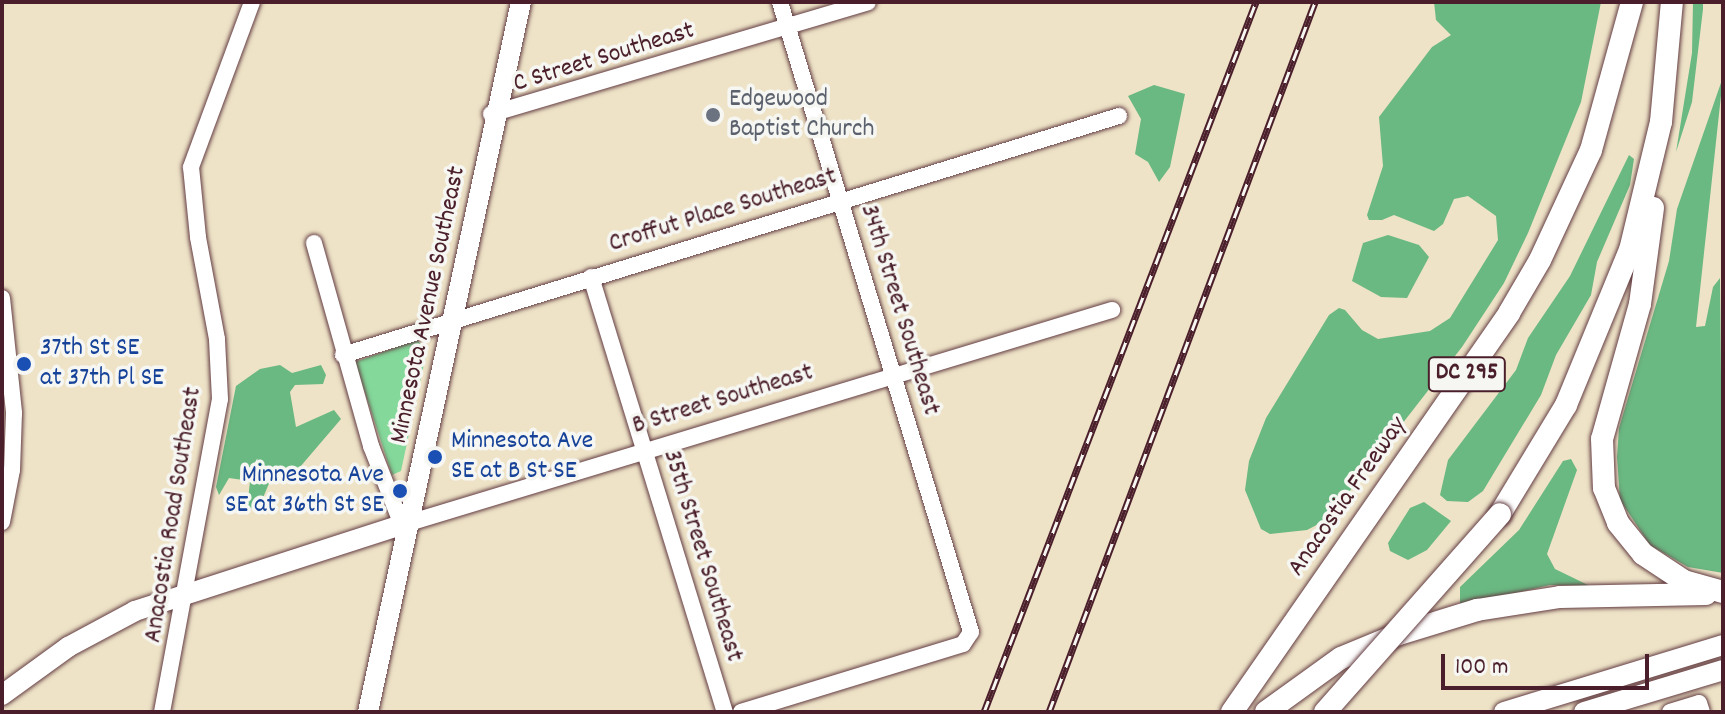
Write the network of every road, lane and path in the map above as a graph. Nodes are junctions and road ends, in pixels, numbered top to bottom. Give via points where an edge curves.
1 (252, 2) edge
2 (514, 2) edge
3 (521, 2) edge
4 (780, 2) edge
5 (868, 2) edge
6 (1632, 2) edge
7 (1672, 2) edge
8 (787, 27) junction
9 (494, 114) junction
10 (1119, 116) dead end
11 (1659, 137) junction
12 (840, 200) junction
13 (314, 243) dead end
14 (591, 277) junction
15 (2, 298) edge
16 (1112, 310) dead end
17 (450, 320) junction
18 (343, 355) junction
19 (894, 376) junction
20 (645, 451) junction
21 (3, 515) edge
22 (405, 524) junction
23 (183, 592) junction
24 (1723, 593) edge
25 (1723, 645) edge
26 (1723, 670) edge
27 (2, 695) edge
28 (1700, 708) edge
29 (1594, 709) edge
30 (162, 712) edge
31 (361, 712) edge
32 (368, 712) edge
33 (725, 712) edge
34 (741, 712) edge
35 (1232, 712) edge
36 (1266, 712) edge
37 (1325, 712) edge
38 (1504, 712) edge
39 (1670, 712) edge

1 - 23 street, Anacostia Road Southeast via 191,167 220,392
2 - 9 main road, Minnesota Avenue Southeast
3 - 9 main road, Minnesota Avenue Southeast
4 - 8 street, 34th Street Southeast
5 - 8 street, C Street Southeast
6 - 35 highway, Anacostia Freeway / DC 295 via 1591,150 1525,287
7 - 11 highway
8 - 9 street, C Street Southeast
8 - 12 street, 34th Street Southeast
9 - 17 main road, Minnesota Avenue Southeast
10 - 12 street, Croffut Place Southeast
11 - 24 highway via 1645,280 1605,427 1602,476 1618,523 1643,554 1684,581
11 - 37 highway, bridge via 1630,250 1601,329 1551,433 1500,514
12 - 14 street, Croffut Place Southeast
12 - 19 street, 34th Street Southeast
13 - 18 street
14 - 17 street, Croffut Place Southeast
14 - 20 street, 35th Street Southeast
15 - 21 street via 14,413
16 - 19 street, B Street Southeast
17 - 18 street, Croffut Place Southeast
17 - 22 main road, Minnesota Avenue Southeast
18 - 22 street via 384,487
19 - 20 street, B Street Southeast
19 - 34 street, 34th Street Southeast via 971,632 963,644
20 - 22 street, B Street Southeast
20 - 33 street, 35th Street Southeast
22 - 23 main road, B Street Southeast
22 - 31 main road, Minnesota Avenue Southeast
22 - 32 main road, Minnesota Avenue Southeast
23 - 27 main road, B Street Southeast via 102,627
23 - 30 street, Anacostia Road Southeast
24 - 36 highway via 1560,597 1477,610 1341,658
25 - 38 main road
26 - 29 main road
28 - 39 street

